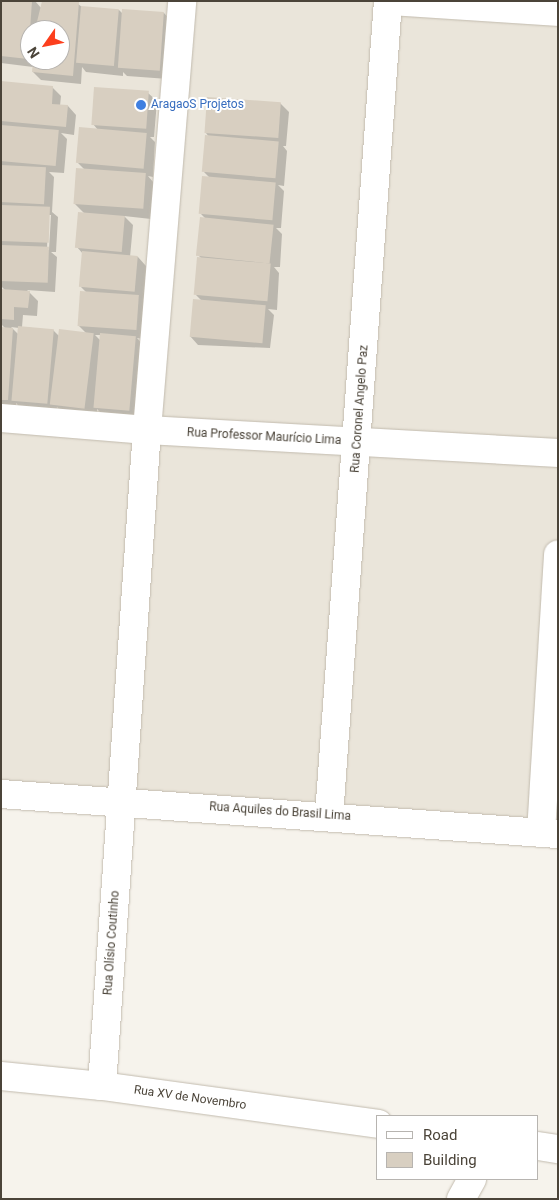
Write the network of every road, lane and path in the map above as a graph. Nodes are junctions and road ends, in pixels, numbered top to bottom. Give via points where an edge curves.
1 (182, 1) edge
2 (389, 1) edge
3 (558, 12) edge
4 (1, 418) edge
5 (147, 430) junction
6 (358, 442) junction
7 (558, 453) edge
8 (558, 555) edge
9 (1, 794) edge
10 (121, 801) junction
11 (329, 816) junction
12 (549, 834) edge
13 (1, 1076) edge
14 (102, 1086) junction
15 (376, 1124) edge
16 (539, 1146) edge
17 (558, 1149) edge
18 (471, 1180) edge
19 (461, 1199) edge

1 - 5 street, Rua Olísio Coutinho
2 - 3 street
2 - 6 street, Rua Coronel Angelo Paz
4 - 5 street, Rua Professor Maurício Lima
5 - 6 street, Rua Professor Maurício Lima
5 - 10 street, Rua Olísio Coutinho
6 - 7 street, Rua Professor Maurício Lima
6 - 11 street, Rua Coronel Angelo Paz
8 - 12 street
9 - 10 street, Rua Aquiles do Brasil Lima
10 - 11 street, Rua Aquiles do Brasil Lima
10 - 14 street, Rua Olísio Coutinho
11 - 12 street, Rua Aquiles do Brasil Lima
13 - 14 street, Rua XV de Novembro
14 - 15 street, Rua XV de Novembro
16 - 17 street
18 - 19 street

